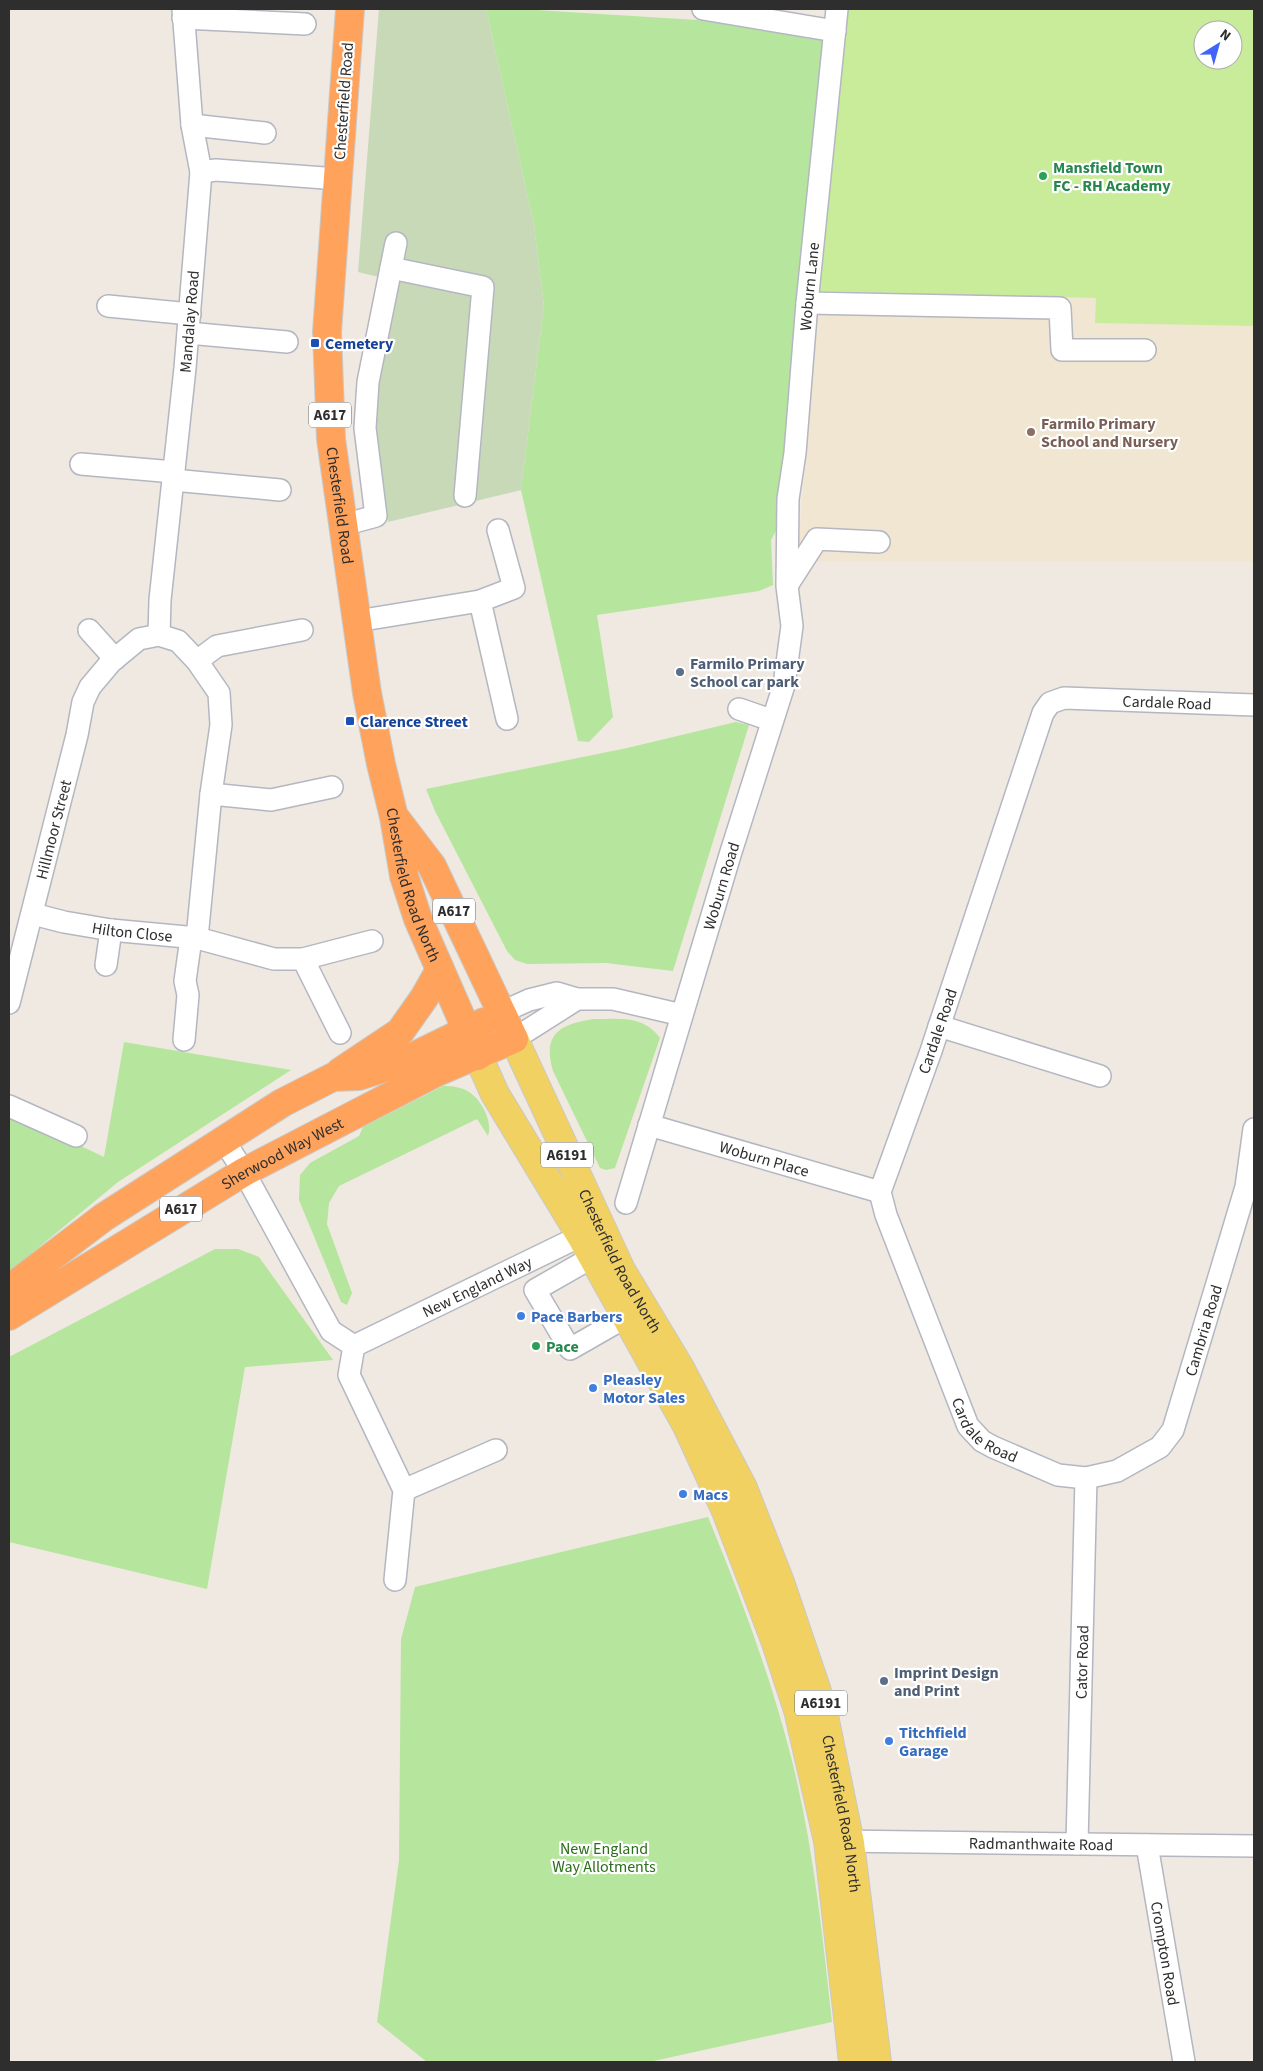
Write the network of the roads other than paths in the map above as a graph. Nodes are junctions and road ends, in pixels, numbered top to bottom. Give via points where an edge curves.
1 (350, 9) edge
2 (703, 9) edge
3 (837, 9) edge
4 (183, 13) edge
5 (305, 24) dead end
6 (835, 31) junction
7 (192, 125) junction
8 (265, 133) dead end
9 (201, 172) junction
10 (338, 179) junction
11 (396, 243) dead end
12 (391, 268) junction
13 (807, 303) junction
14 (108, 306) dead end
15 (189, 324) junction
16 (287, 342) dead end
17 (1145, 350) dead end
18 (81, 464) dead end
19 (173, 476) junction
20 (280, 490) dead end
21 (465, 496) dead end
22 (342, 525) junction
23 (498, 530) dead end
24 (879, 542) dead end
25 (787, 565) joint
26 (787, 586) junction
27 (480, 601) junction
28 (357, 622) junction
29 (89, 630) dead end
30 (302, 630) dead end
31 (159, 635) junction
32 (113, 661) junction
33 (197, 661) junction
34 (1254, 705) edge
35 (739, 709) dead end
36 (507, 719) dead end
37 (771, 720) junction
38 (332, 787) dead end
39 (211, 794) junction
40 (394, 817) junction
41 (33, 914) junction
42 (111, 930) junction
43 (194, 938) junction
44 (372, 941) dead end
45 (303, 959) junction
46 (106, 965) dead end
47 (440, 970) junction
48 (577, 999) junction
49 (9, 1004) edge
50 (500, 1013) junction
51 (682, 1015) junction
52 (939, 1026) junction
53 (340, 1032) dead end
54 (184, 1040) dead end
55 (514, 1040) junction
56 (473, 1044) junction
57 (1100, 1076) dead end
58 (333, 1077) junction
59 (9, 1106) edge
60 (648, 1125) junction
61 (1254, 1129) edge
62 (76, 1136) dead end
63 (223, 1139) junction
64 (244, 1172) junction
65 (880, 1192) junction
66 (626, 1203) dead end
67 (596, 1242) junction
68 (9, 1289) edge
69 (9, 1316) edge
70 (626, 1317) junction
71 (354, 1346) junction
72 (496, 1450) dead end
73 (1086, 1478) junction
74 (404, 1490) junction
75 (395, 1580) dead end
76 (839, 1842) junction
77 (1077, 1844) junction
78 (1147, 1845) junction
79 (1254, 1846) edge
80 (853, 2062) edge
81 (877, 2062) edge
82 (1184, 2062) edge

1 - 10 highway, Chesterfield Road / A617
2 - 6 street
3 - 6 street, Woburn Lane
4 - 5 street
4 - 7 street, Mandalay Road
6 - 13 street, Woburn Lane
7 - 8 street
7 - 9 street, Mandalay Road
9 - 10 street via 216,170
9 - 15 street, Mandalay Road
10 - 22 highway, Chesterfield Road / A617 via 327,332 332,439
11 - 12 street
12 - 21 street via 483,287
12 - 22 street via 368,382 365,428 376,516
13 - 17 street via 1060,308 1062,350
13 - 25 street, Woburn Lane via 795,453 788,499
14 - 15 street
15 - 16 street
15 - 19 street, Mandalay Road
18 - 19 street
19 - 20 street
19 - 31 street, Mandalay Road
22 - 28 highway, Chesterfield Road / A617
23 - 27 street via 514,588
24 - 26 street via 818,539
25 - 26 street, Woburn Road
26 - 37 street, Woburn Road via 792,626 784,686
27 - 28 street
27 - 36 street
28 - 40 highway, Chesterfield Road / A617
29 - 32 street
30 - 33 street via 217,646
31 - 32 street, Hillmoor Street via 139,639
31 - 33 street via 178,641
32 - 41 street, Hillmoor Street via 90,687 83,702
33 - 39 street via 219,693 222,725
34 - 52 street, Cardale Road via 1064,698 1050,703 1043,713
35 - 37 street
37 - 51 street, Woburn Road
38 - 39 street via 271,800
39 - 43 street
40 - 47 highway, Chesterfield Road North / A617 via 404,876
40 - 50 highway, Chesterfield Road North / A617 via 432,866
41 - 42 street, Hilton Close
41 - 49 street, Hillmoor Street
42 - 43 street, Hilton Close
42 - 46 street
43 - 45 street, Hilton Close via 274,959
43 - 54 street via 185,981 188,995
44 - 45 street, Hilton Close
45 - 53 street
47 - 56 highway, Chesterfield Road North / A617
47 - 58 highway, A617 via 400,1032
48 - 50 street via 557,994 529,1000
48 - 51 street via 613,999
48 - 55 street
50 - 55 highway, Chesterfield Road North / A617
50 - 56 highway, Sherwood Way West / A617
51 - 60 street, Woburn Road
52 - 57 street
52 - 65 street, Cardale Road
55 - 56 highway, Sherwood Way West / A617
55 - 67 main road, Chesterfield Road North / A6191
56 - 58 highway, Sherwood Way West / A617 via 359,1076
56 - 64 highway, Sherwood Way West / A617 via 435,1072
56 - 67 main road, Chesterfield Road North / A6191 via 495,1094
58 - 63 highway, Sherwood Way West / A617
59 - 62 street
60 - 65 street, Woburn Place
60 - 66 street, Woburn Road
61 - 73 street, Cambria Road via 1246,1187 1172,1430 1160,1446 1117,1471
63 - 64 street
63 - 68 highway, Sherwood Way West / A617 via 104,1217
64 - 69 highway, Sherwood Way West / A617
64 - 71 street via 331,1331
65 - 73 street, Cardale Road via 968,1426 993,1447 1058,1474
67 - 70 main road, Chesterfield Road North / A6191
67 - 70 street via 535,1290 570,1349
67 - 71 street, New England Way
67 - 76 main road, Chesterfield Road North / A6191 via 680,1368 744,1488 822,1706
70 - 76 main road, Chesterfield Road North / A6191 via 687,1426 726,1511 798,1710
71 - 74 street via 348,1375
72 - 74 street
73 - 77 street, Cator Road
74 - 75 street
76 - 77 street, Radmanthwaite Road
76 - 80 main road, Chesterfield Road North / A6191
76 - 81 main road, Chesterfield Road North / A6191
77 - 78 street, Radmanthwaite Road
78 - 79 street, Radmanthwaite Road
78 - 82 street, Crompton Road

